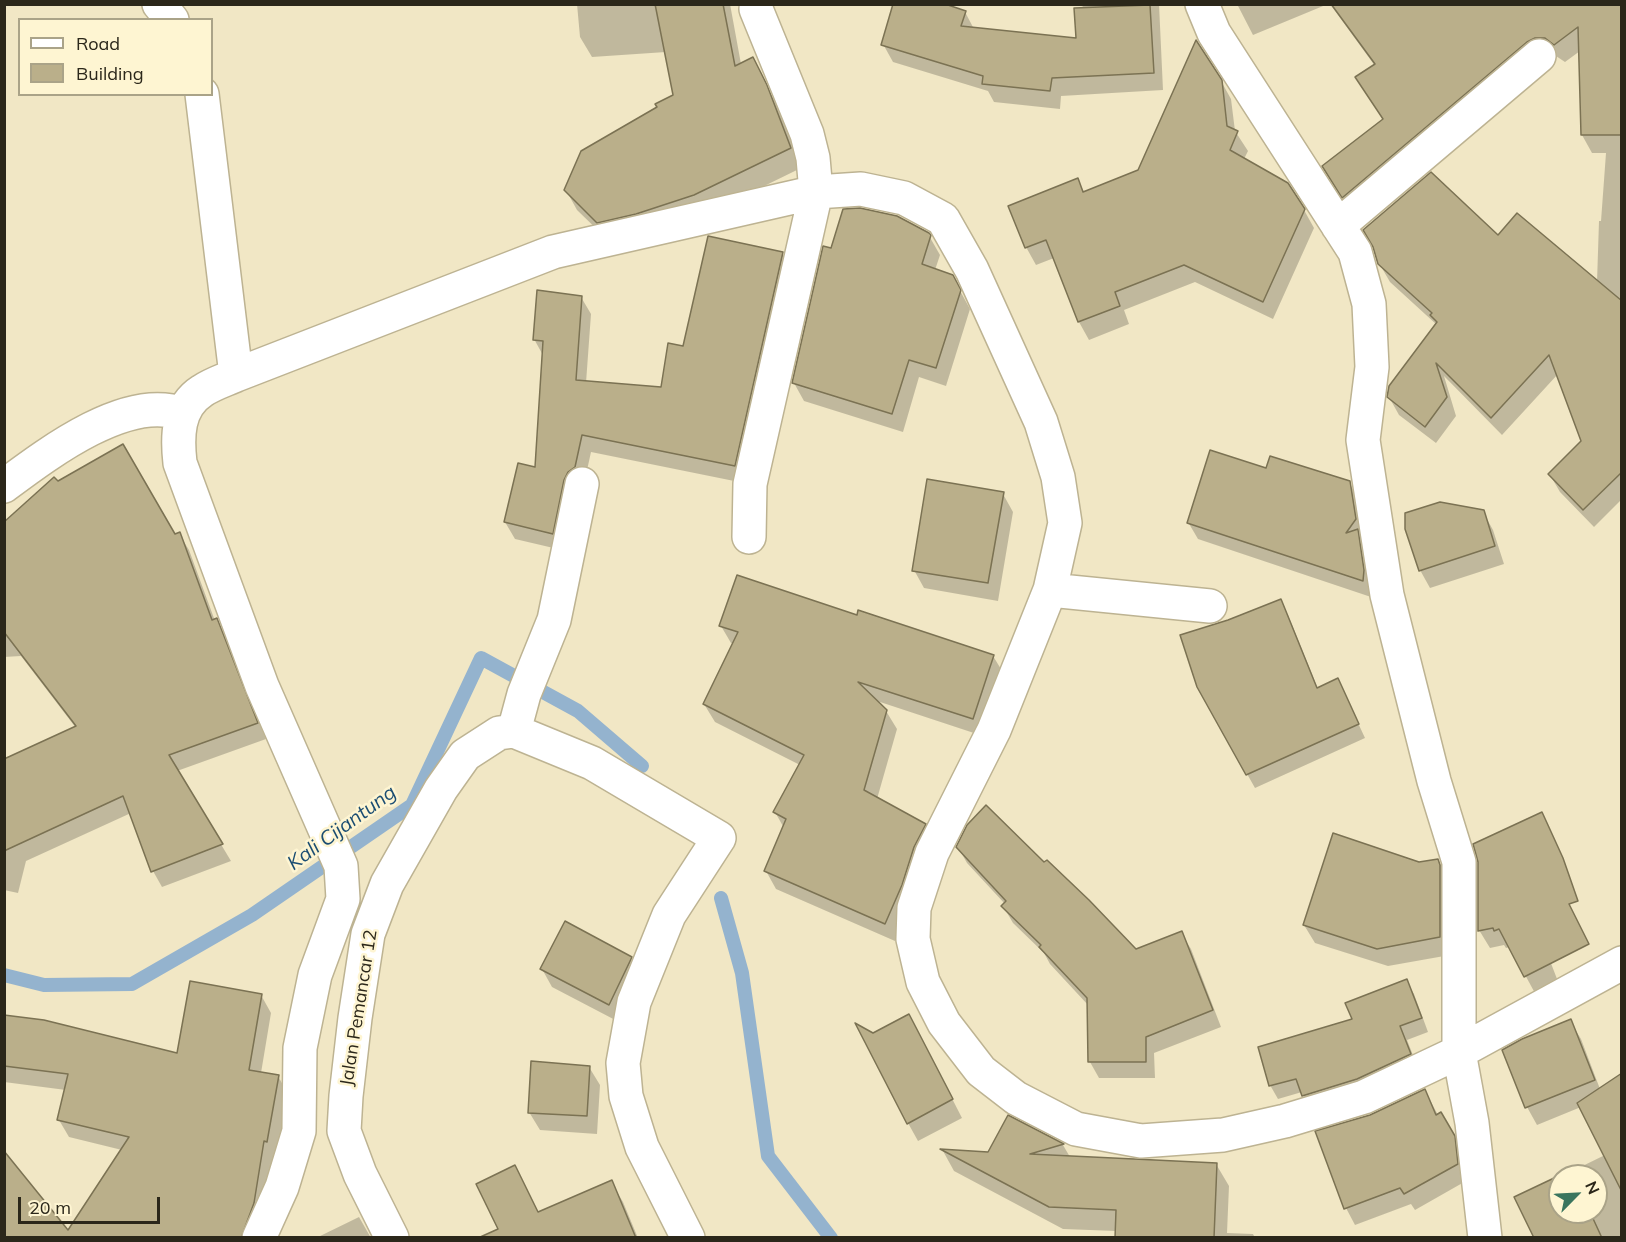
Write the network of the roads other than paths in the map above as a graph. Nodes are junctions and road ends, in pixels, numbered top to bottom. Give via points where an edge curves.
1 (159, 4) edge
2 (1202, 4) edge
3 (756, 9) dead end
4 (170, 18) edge
5 (1539, 56) dead end
6 (202, 96) edge
7 (816, 192) junction
8 (1338, 225) junction
9 (236, 375) junction
10 (182, 414) junction
11 (582, 484) dead end
12 (4, 486) edge
13 (749, 537) dead end
14 (1050, 590) junction
15 (1210, 606) dead end
16 (514, 731) junction
17 (1622, 963) edge
18 (1459, 1052) junction
19 (299, 1131) junction
20 (344, 1131) junction
21 (259, 1238) edge
22 (392, 1238) edge
23 (688, 1238) edge
24 (1485, 1238) edge

1 - 4 street
2 - 8 street via 1214,33
3 - 7 street via 807,134
5 - 8 street
6 - 9 street
7 - 9 street via 553,252
7 - 13 street via 750,484
7 - 14 street via 861,189 904,198 943,219 977,279 1041,422 1058,477 1065,523
8 - 18 street via 1355,252 1369,304 1372,367 1363,440 1387,595 1459,862
9 - 10 street via 201,391
10 - 12 street via 161,410 126,414 69,442
10 - 19 street via 180,463 262,686 341,866 343,899 315,975 300,1048
11 - 16 street via 554,620 524,694
14 - 15 street
14 - 18 street via 994,730 932,853 914,908 913,939 923,982 944,1023 981,1071 1016,1098 1076,1129 1141,1142 1223,1135 1285,1121 1364,1097
16 - 20 street, Jalan Pemancar 12 via 499,733 465,755 387,884 368,934 353,1029
16 - 23 street via 592,763 719,838 669,915 634,1002 623,1063 626,1096 642,1147
17 - 18 street
18 - 24 street via 1472,1123
19 - 20 street
19 - 21 street via 282,1187
20 - 22 street, Jalan Pemancar 12 via 360,1174

